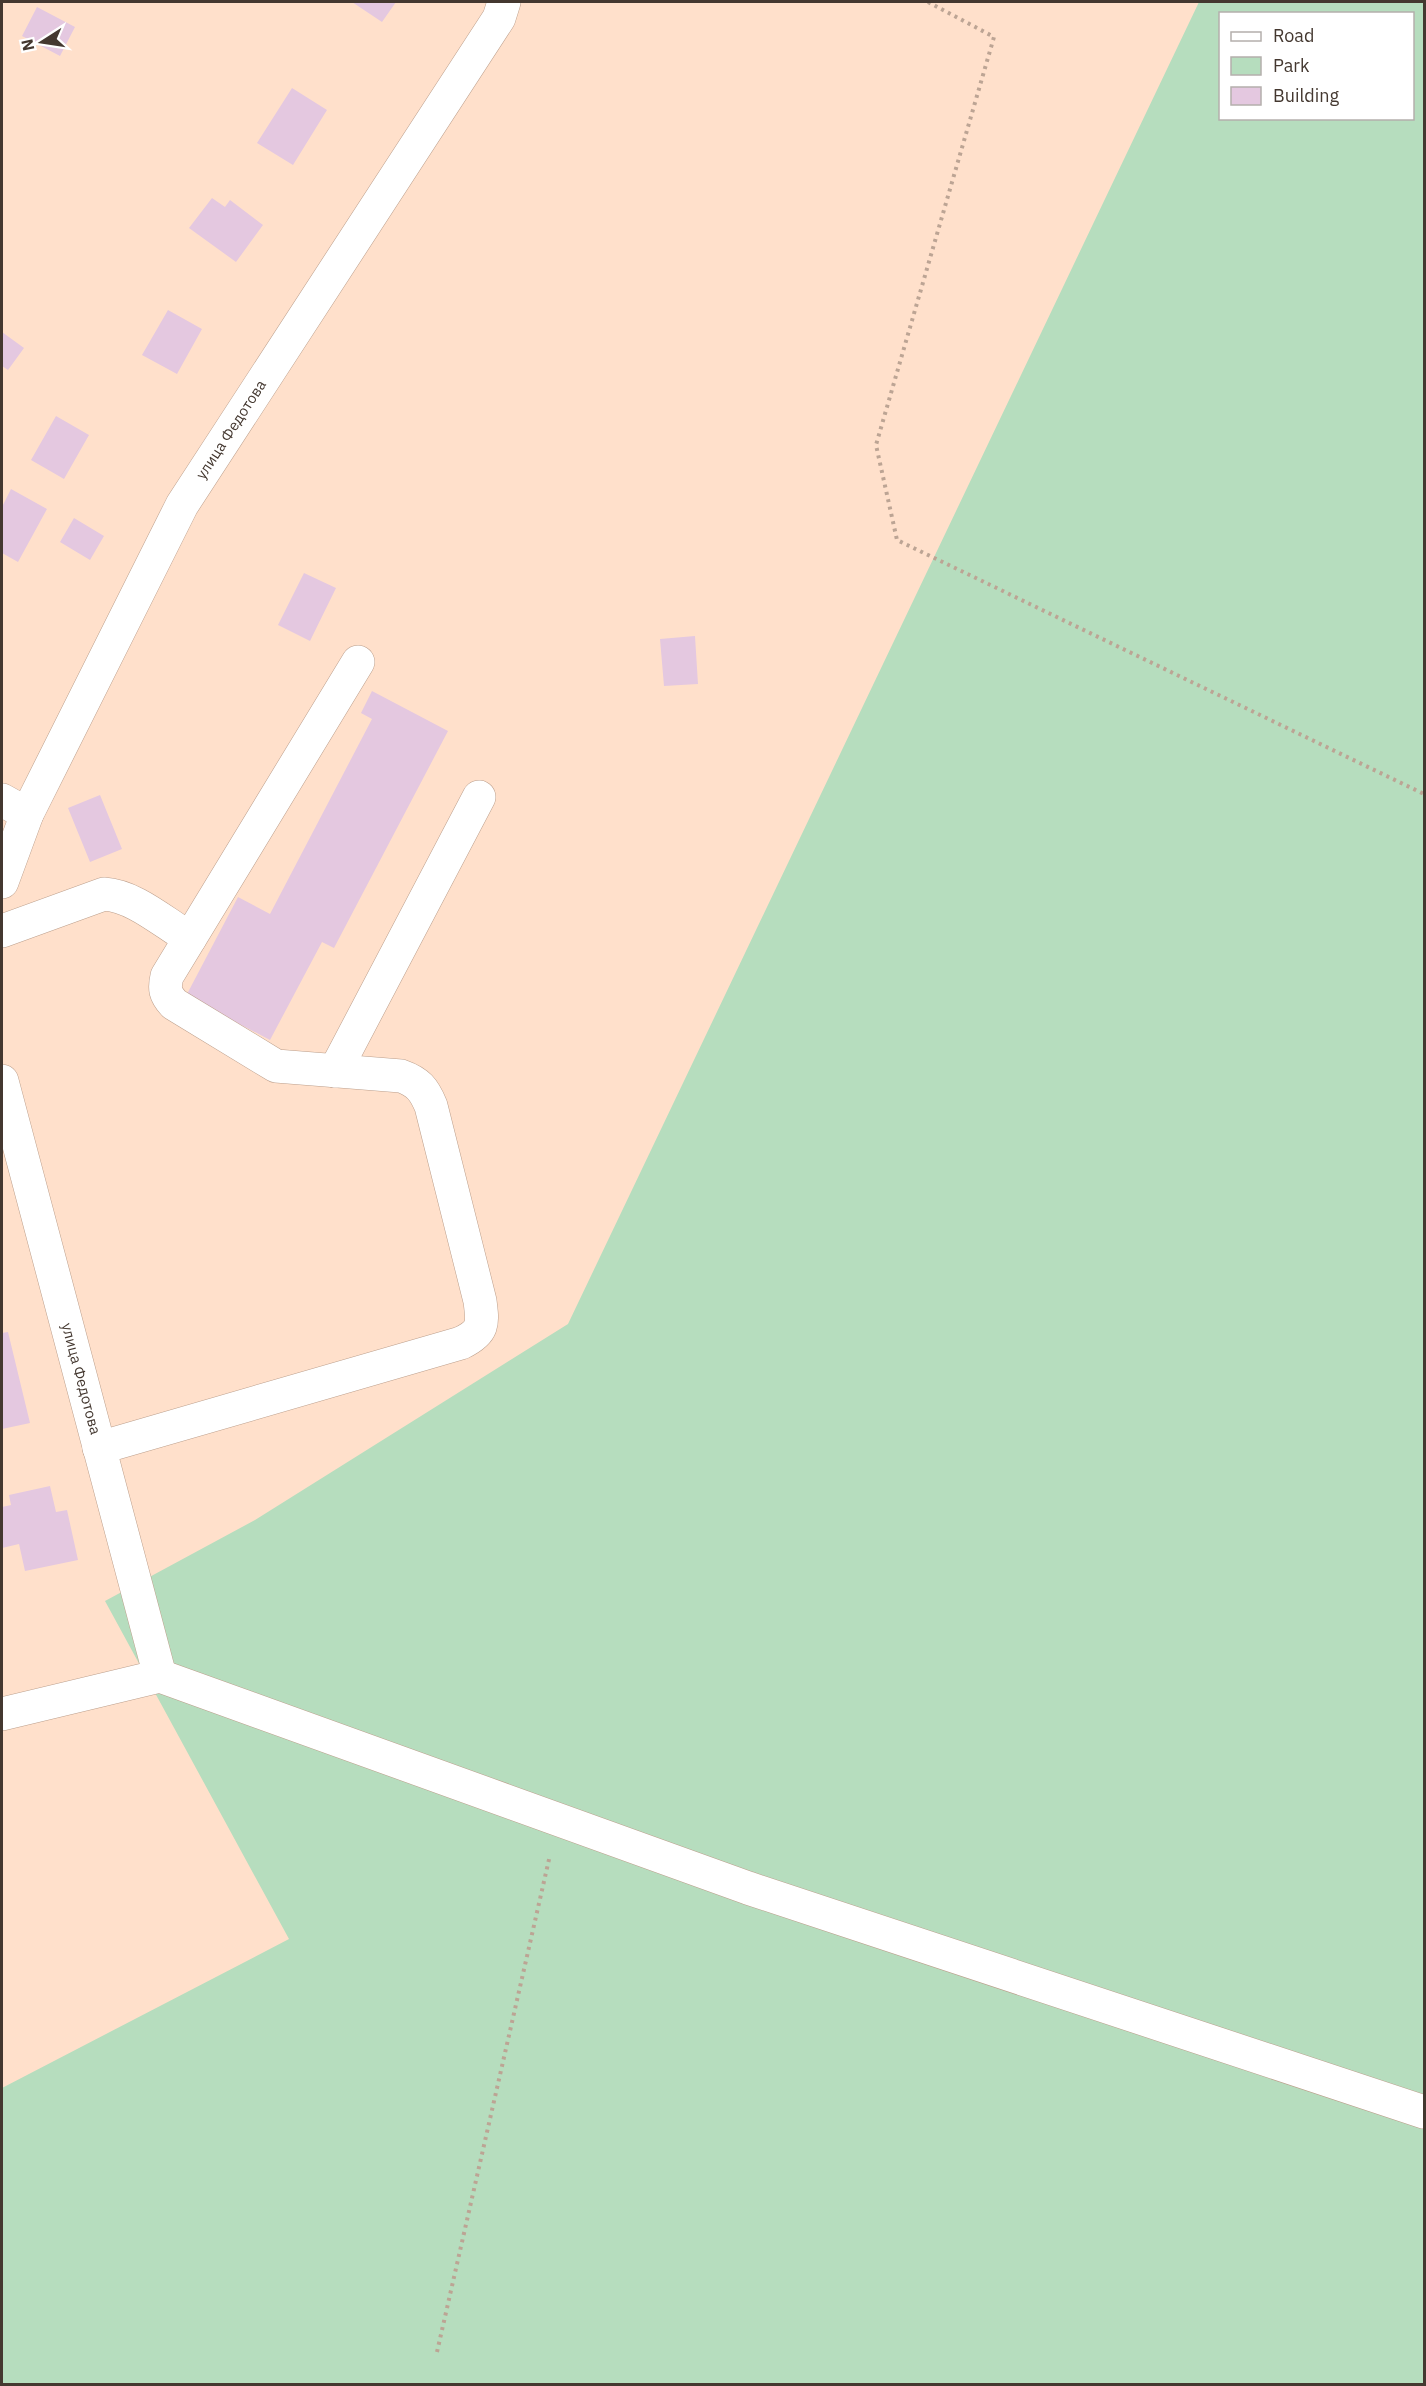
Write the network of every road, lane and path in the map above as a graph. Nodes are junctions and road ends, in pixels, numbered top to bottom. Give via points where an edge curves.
1 (504, 2) edge
2 (928, 2) edge
3 (358, 662) dead end
4 (1425, 794) edge
5 (479, 797) dead end
6 (14, 807) edge
7 (2, 882) edge
8 (2, 931) edge
9 (190, 938) junction
10 (335, 1071) junction
11 (2, 1081) edge
12 (99, 1448) junction
13 (160, 1676) junction
14 (2, 1714) edge
15 (558, 1820) junction
16 (1425, 2112) edge
17 (437, 2352) dead end

1 - 6 street, улица Федотова via 499,18 182,505
2 - 4 path via 994,37 876,446 897,540
3 - 9 street
5 - 10 street
6 - 7 street, улица Федотова
8 - 9 street via 104,894 117,895
9 - 10 street via 166,976 166,995 174,1004 276,1066
10 - 12 street via 400,1076 425,1090 480,1301 483,1323 475,1337
11 - 12 street, улица Федотова
12 - 13 street, улица Федотова
13 - 14 street
13 - 15 street
15 - 16 street via 748,1888
15 - 17 path

